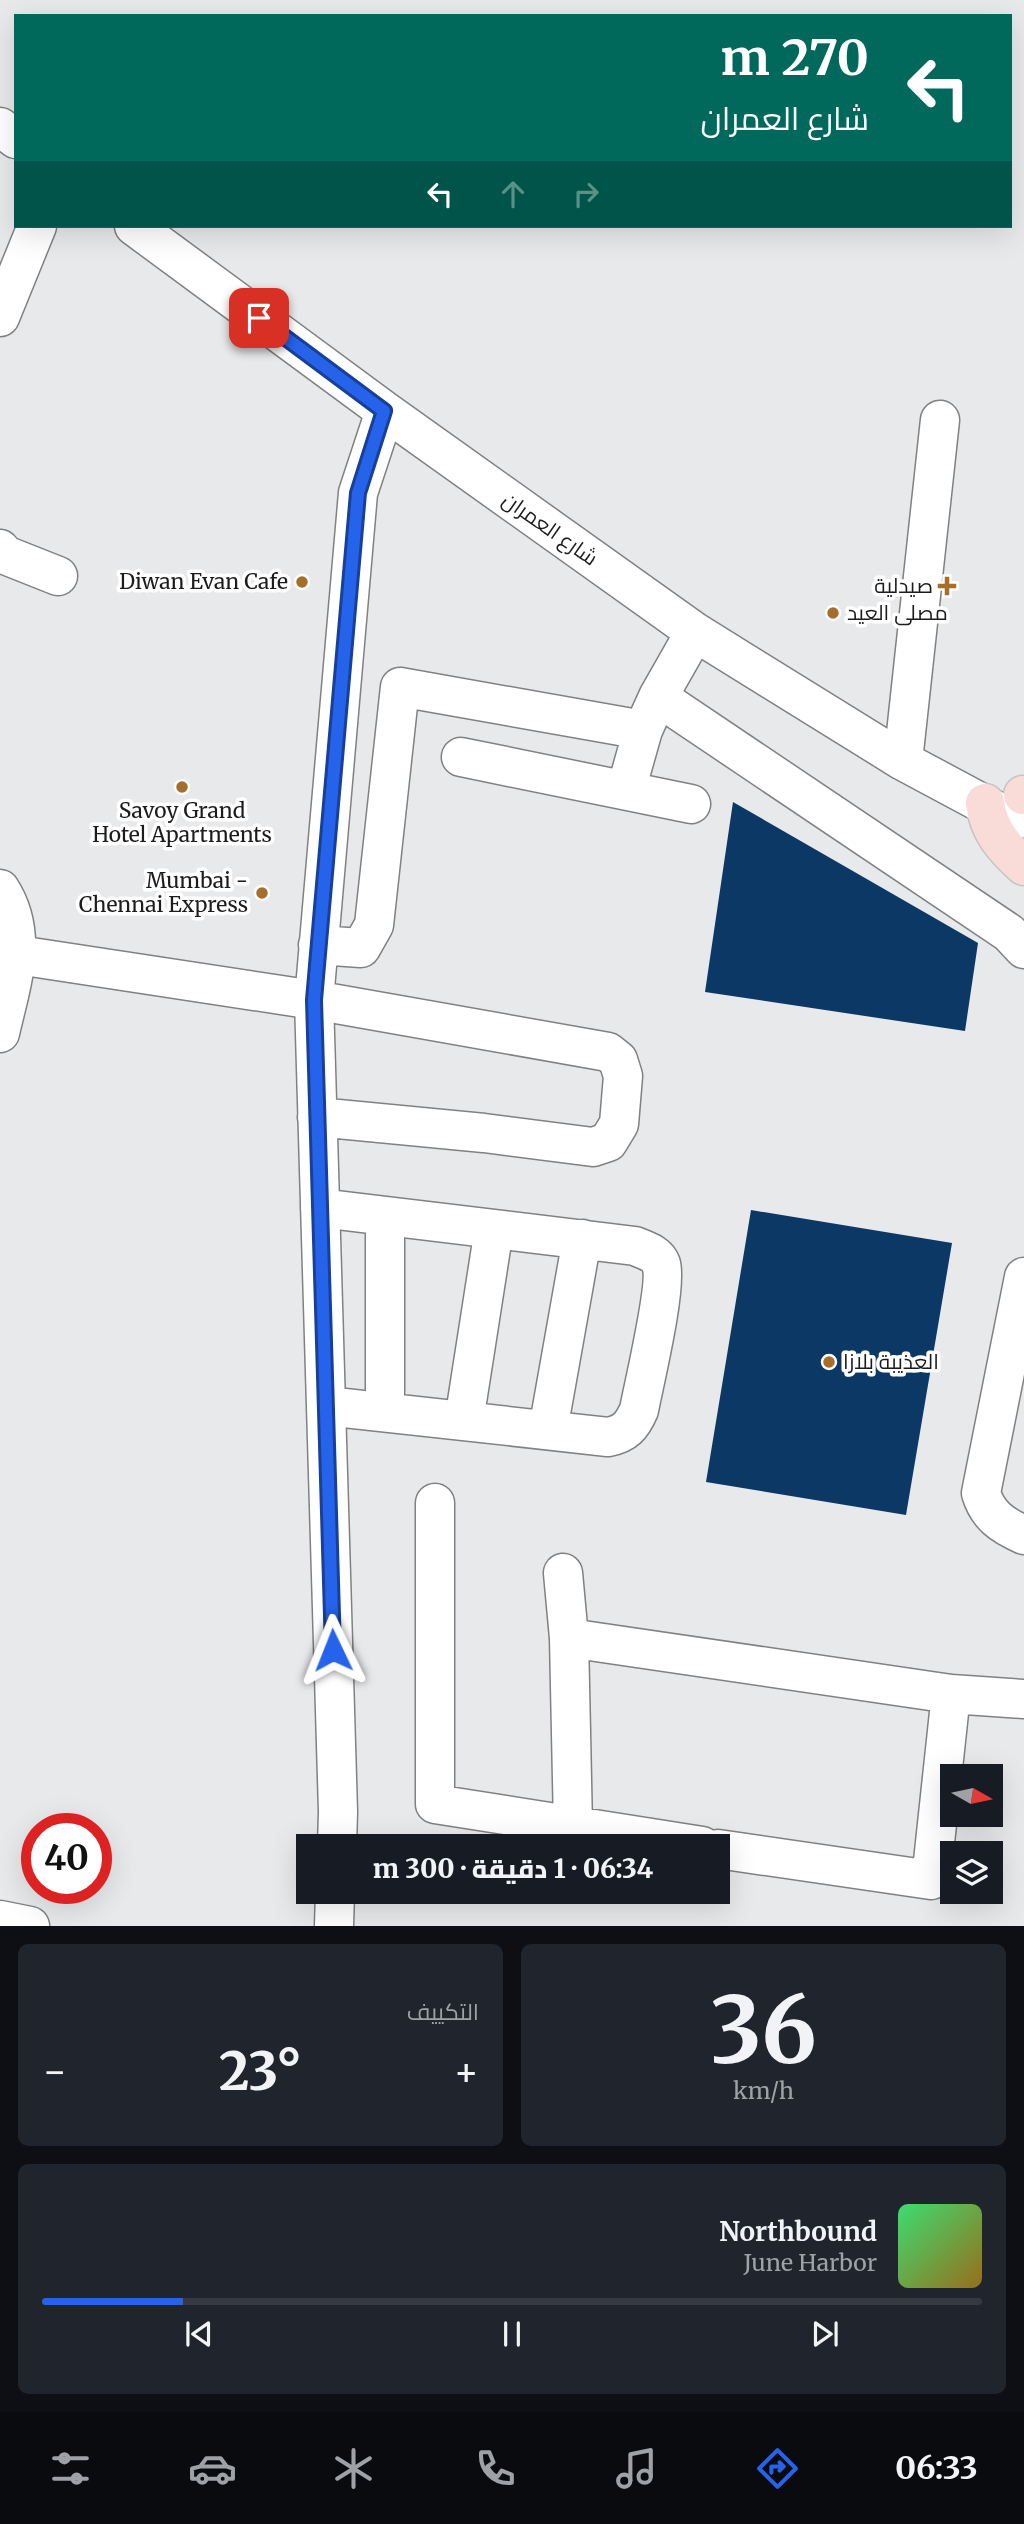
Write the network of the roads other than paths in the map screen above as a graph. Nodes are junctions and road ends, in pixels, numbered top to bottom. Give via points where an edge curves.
1 (36, 228) edge
2 (137, 228) edge
3 (0, 317) edge
4 (384, 411) junction
5 (940, 420) dead end
6 (0, 549) edge
7 (58, 576) dead end
8 (695, 632) junction
9 (650, 714) junction
10 (461, 757) dead end
11 (903, 761) junction
12 (626, 790) junction
13 (1024, 795) edge
14 (985, 803) junction
15 (691, 804) dead end
16 (1024, 818) edge
17 (1024, 866) edge
18 (0, 889) edge
19 (318, 945) junction
20 (1024, 949) edge
21 (18, 955) junction
22 (314, 1000) junction
23 (0, 1033) edge
24 (317, 1118) junction
25 (320, 1208) junction
26 (385, 1216) junction
27 (494, 1229) junction
28 (582, 1239) junction
29 (1024, 1277) edge
30 (326, 1406) junction
31 (386, 1412) junction
32 (464, 1421) junction
33 (548, 1430) junction
34 (435, 1503) dead end
35 (1024, 1535) edge
36 (563, 1573) dead end
37 (569, 1638) junction
38 (951, 1694) junction
39 (1024, 1699) edge
40 (573, 1827) junction
41 (337, 1834) edge
42 (621, 1834) edge
43 (730, 1851) edge
44 (335, 1904) edge
45 (0, 1920) edge
46 (30, 1926) edge
47 (334, 1926) edge

1 - 3 street
2 - 4 street, شارع العمران
4 - 8 street, شارع العمران
4 - 19 street via 358,493
5 - 11 street
6 - 7 street
8 - 9 street
8 - 11 street, شارع العمران
9 - 12 street
9 - 19 street via 400,687 374,925 361,948
9 - 20 street via 1009,933
10 - 12 street
11 - 14 street, شارع العمران
12 - 15 street
13 - 14 street
14 - 16 street, شارع العمران via 1002,814
14 - 17 main road via 991,829
18 - 21 street via 11,905
19 - 22 street
21 - 22 street
21 - 23 street
22 - 24 street
22 - 24 street via 608,1052 618,1060 623,1076 619,1124 608,1142 593,1147
24 - 25 street
25 - 26 street
25 - 30 street
26 - 27 street
26 - 31 street
27 - 28 street
27 - 32 street
28 - 33 street
28 - 33 street via 635,1246 653,1254 661,1264 661,1292 639,1410 632,1425 608,1437
29 - 35 street via 981,1493 994,1518
30 - 31 street
30 - 41 street
31 - 32 street
32 - 33 street
34 - 40 street via 435,1804
36 - 37 street
37 - 38 street
37 - 40 street
38 - 39 street
38 - 43 street via 931,1880
40 - 42 street
44 - 47 street
45 - 46 street

